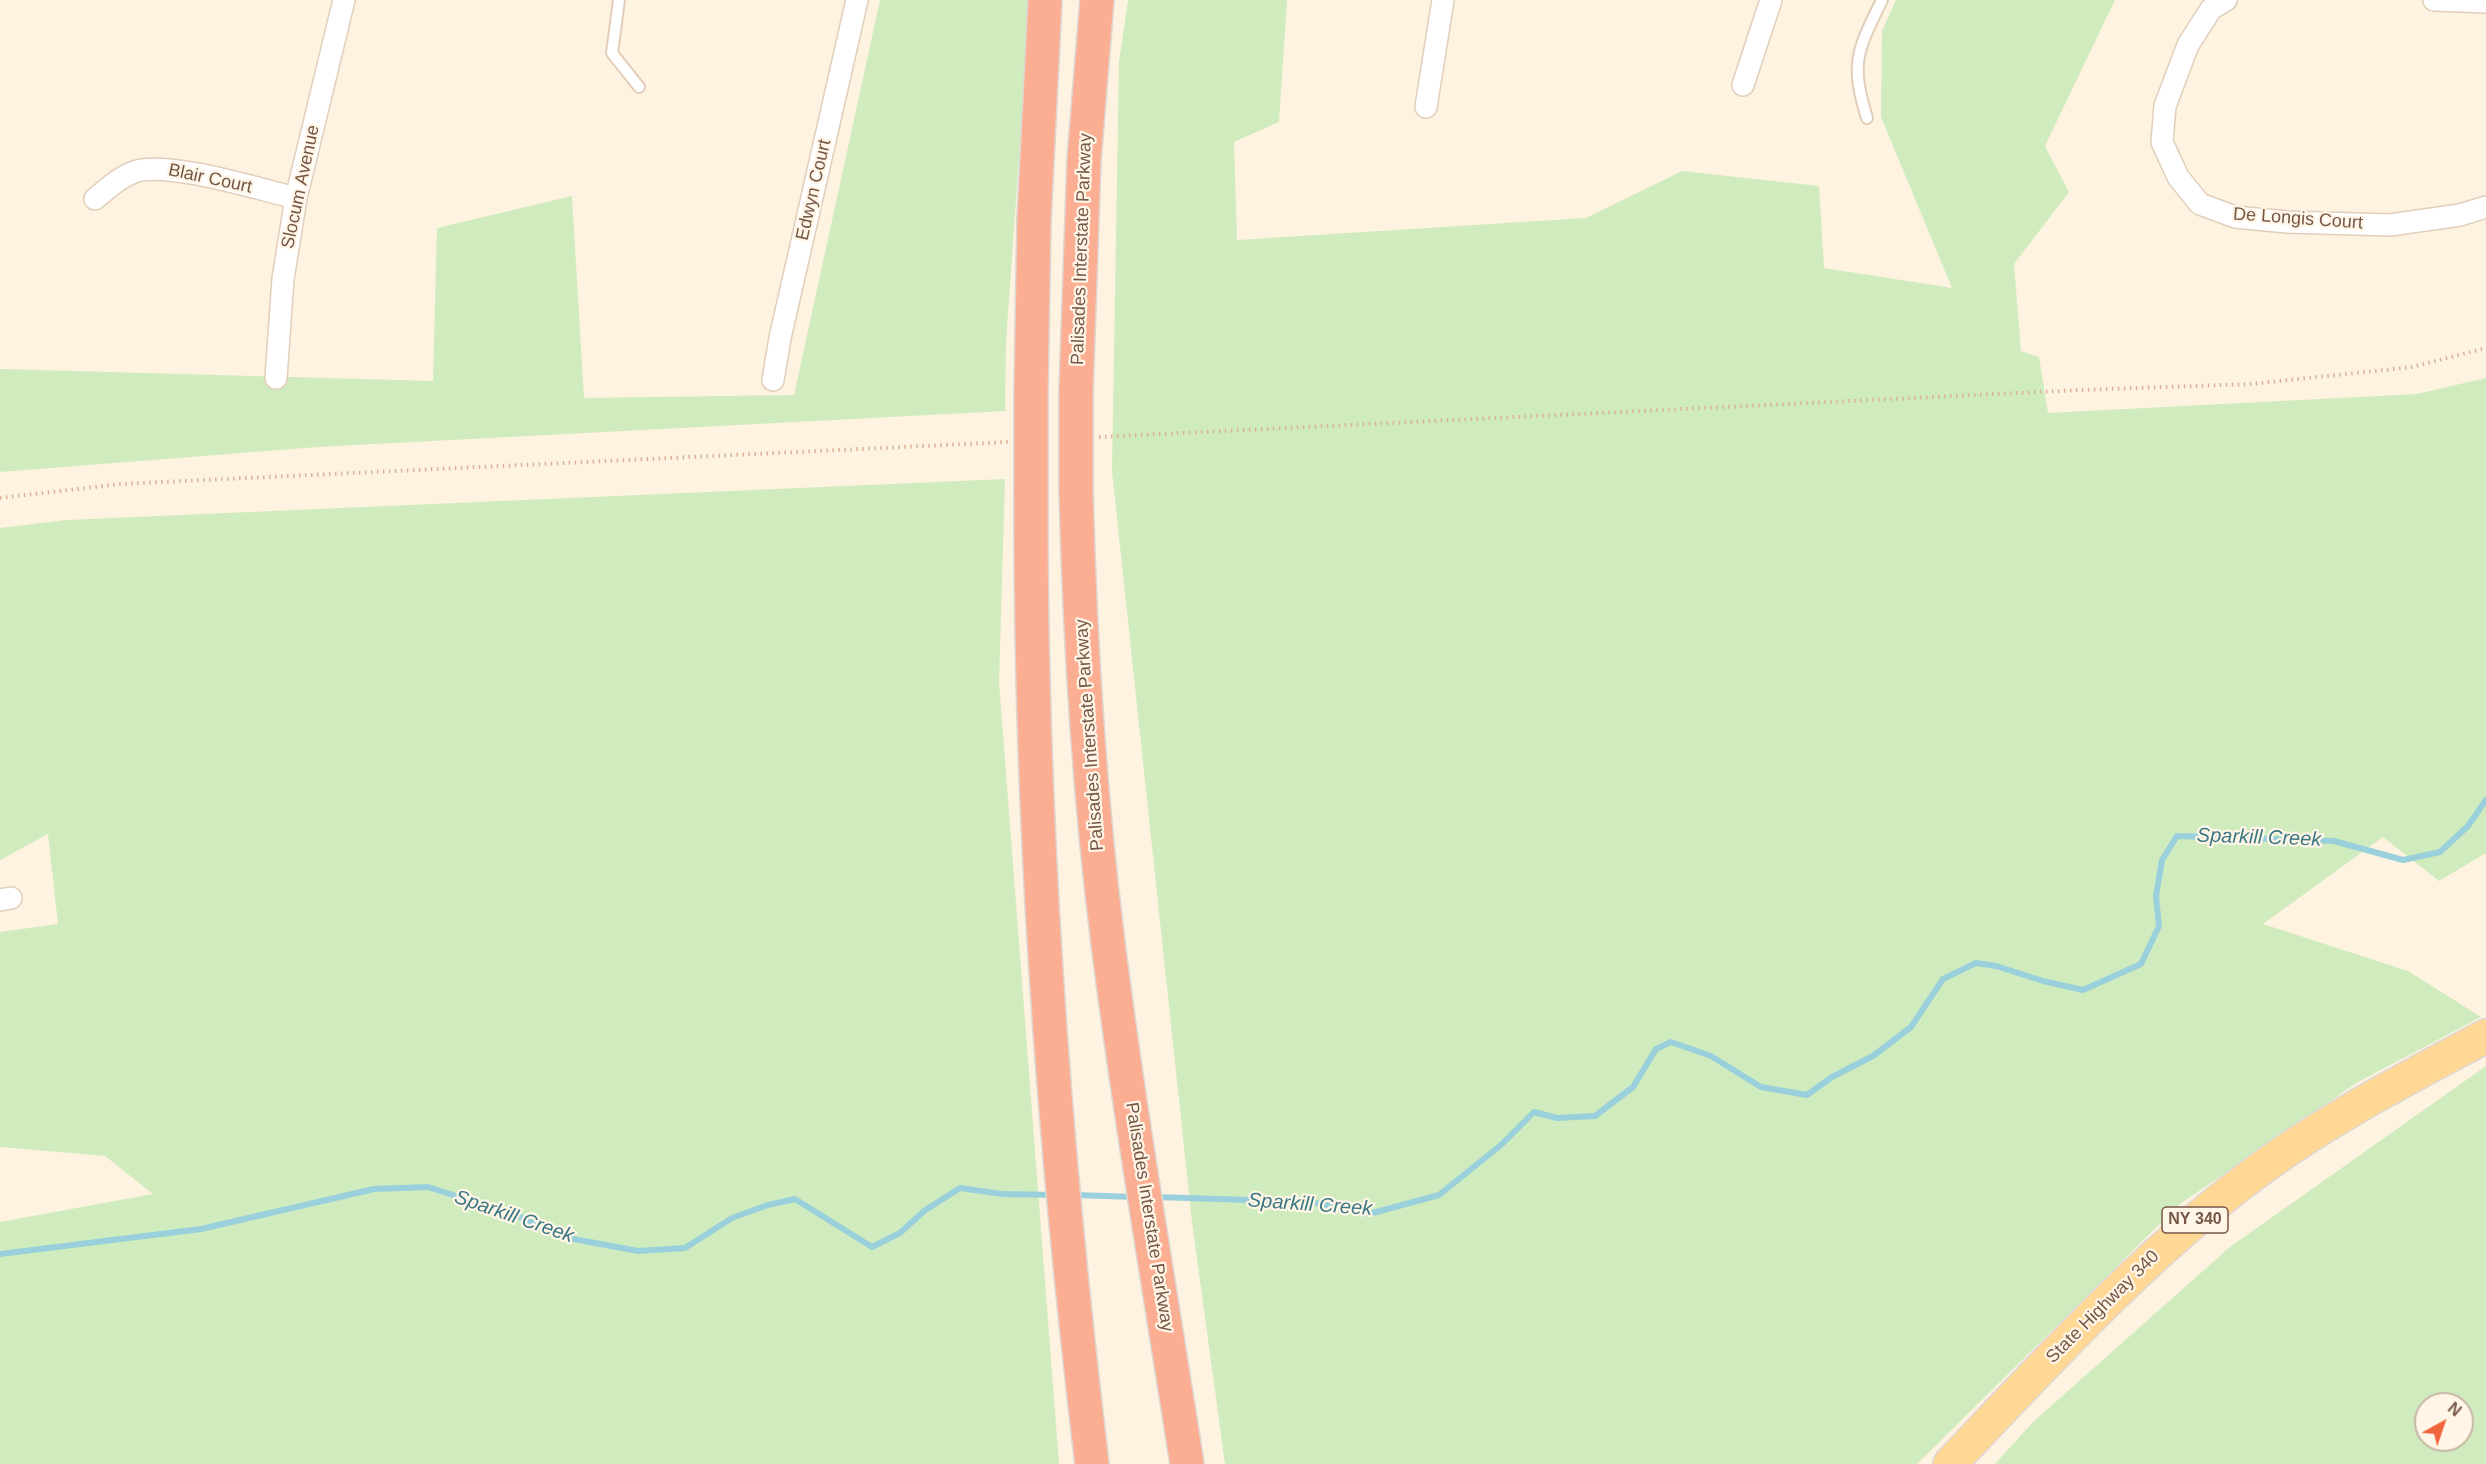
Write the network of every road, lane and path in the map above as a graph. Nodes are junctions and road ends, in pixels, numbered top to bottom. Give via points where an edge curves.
1 (344, 0) edge
2 (619, 0) edge
3 (857, 0) edge
4 (1045, 0) edge
5 (1097, 0) edge
6 (1443, 0) edge
7 (1771, 0) edge
8 (1882, 0) edge
9 (2226, 0) edge
10 (2434, 0) edge
11 (2486, 2) edge
12 (1743, 86) dead end
13 (639, 87) dead end
14 (1426, 107) dead end
15 (1867, 118) dead end
16 (296, 198) junction
17 (95, 199) dead end
18 (2486, 207) edge
19 (2486, 348) edge
20 (276, 378) dead end
21 (773, 380) dead end
22 (1090, 438) dead end
23 (1018, 441) dead end
24 (0, 498) edge
25 (2486, 1036) edge
26 (1092, 1464) edge
27 (1187, 1464) edge
28 (1950, 1464) edge

1 - 16 street, Slocum Avenue
2 - 13 lane via 612,52
3 - 21 street, Edwyn Court
4 - 26 highway, bridge via 1031,393 1034,711 1047,975 1069,1251
5 - 27 highway, Palisades Interstate Parkway, bridge via 1084,170 1076,391 1076,491 1087,728 1107,930 1131,1107
6 - 14 street
7 - 12 street
8 - 15 lane via 1862,40 1856,67
9 - 18 street, De Longis Court via 2211,9 2188,45 2165,106 2162,142 2178,177 2200,204 2235,217 2390,225 2460,215
10 - 11 street
16 - 17 street, Blair Court via 168,168 138,171 116,181
16 - 20 street, Slocum Avenue via 283,279
19 - 22 path via 2412,367 2251,384
23 - 24 path via 120,484
25 - 28 main road, State Highway 340 / NY 340 via 2361,1102 2263,1166 2191,1223 2103,1305

